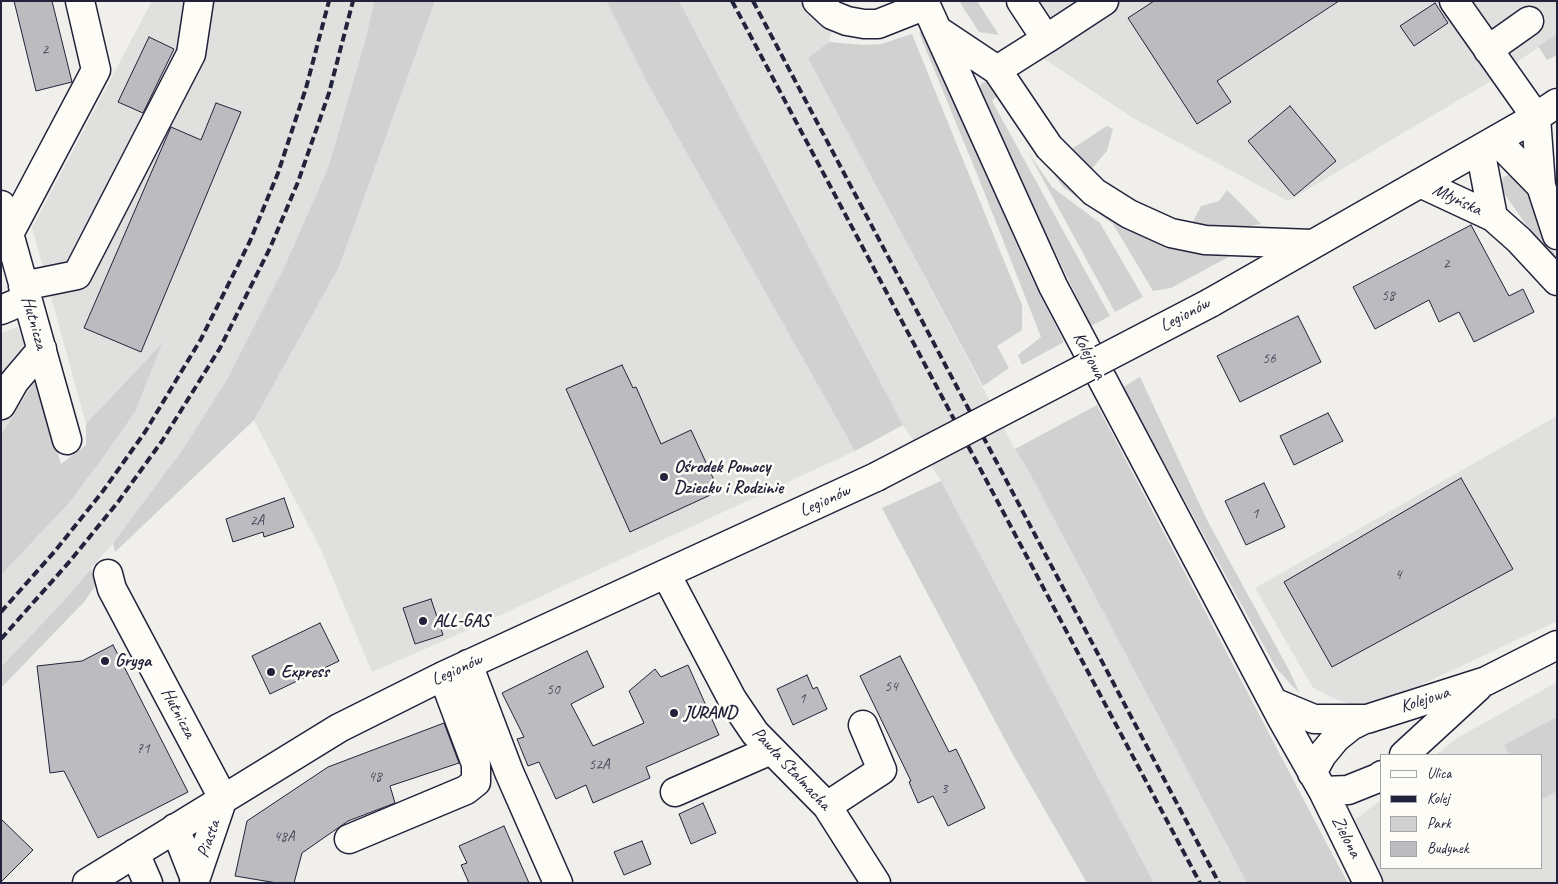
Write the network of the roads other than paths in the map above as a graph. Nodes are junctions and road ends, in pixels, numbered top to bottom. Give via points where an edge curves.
1 (80, 1) edge
2 (200, 1) edge
3 (817, 1) edge
4 (1021, 1) edge
5 (1104, 1) edge
6 (1454, 1) edge
7 (925, 3) edge
8 (1529, 21) dead end
9 (937, 30) junction
10 (1046, 39) junction
11 (1488, 50) junction
12 (997, 70) junction
13 (1546, 110) edge
14 (1488, 144) junction
15 (1420, 183) junction
16 (1541, 186) junction
17 (1, 204) edge
18 (1493, 217) junction
19 (9, 234) junction
20 (1557, 235) edge
21 (1312, 244) junction
22 (1557, 281) edge
23 (25, 292) junction
24 (1, 310) edge
25 (42, 349) junction
26 (1, 405) edge
27 (67, 440) dead end
28 (108, 574) dead end
29 (666, 574) junction
30 (1557, 645) edge
31 (468, 664) junction
32 (443, 676) junction
33 (1486, 681) junction
34 (1274, 702) junction
35 (1365, 719) junction
36 (863, 725) dead end
37 (771, 750) junction
38 (1405, 754) edge
39 (1380, 776) edge
40 (1318, 782) junction
41 (675, 792) dead end
42 (223, 798) junction
43 (828, 806) junction
44 (175, 828) junction
45 (349, 838) dead end
46 (135, 853) junction
47 (195, 881) edge
48 (87, 883) edge
49 (148, 883) edge
50 (558, 883) edge
51 (876, 883) edge
52 (1368, 883) edge

1 - 19 street via 96,70
2 - 23 street via 191,54 78,275
3 - 7 street via 832,15 864,24 878,24
4 - 10 street
5 - 10 street
6 - 11 street
7 - 9 street, Kolejowa
8 - 11 street
9 - 12 street
9 - 34 street, Kolejowa via 1053,286
10 - 12 street
11 - 13 street
12 - 21 street via 1049,147 1094,192 1129,214 1171,233 1205,240
13 - 14 street, Legionów
13 - 16 street
14 - 15 street, Legionów
14 - 16 street
14 - 18 street, Młyńska
15 - 18 street, Młyńska
15 - 21 street, Legionów
16 - 20 street
17 - 19 street, Hutnicza
18 - 22 street, Młyńska
19 - 23 street, Hutnicza
21 - 29 street, Legionów, bridge via 1210,303 876,478
23 - 24 street
23 - 25 street, Hutnicza
25 - 26 street via 14,382
25 - 27 street, Hutnicza
28 - 42 street, Hutnicza via 112,588
29 - 31 street, Legionów
29 - 37 street, Pawła Stalmacha via 732,699
30 - 33 street, Kolejowa
31 - 32 street, Legionów
31 - 50 street via 509,772
32 - 42 street, Legionów via 339,728
32 - 45 street via 476,764 476,782 466,790
33 - 35 street, Kolejowa
33 - 38 street, Kolejowa
34 - 35 street, Kolejowa via 1314,719
34 - 40 street, Kolejowa
35 - 40 street, Kolejowa via 1350,726 1322,755
36 - 43 street via 882,770
37 - 41 street
37 - 43 street, Pawła Stalmacha
39 - 40 street via 1348,790
40 - 52 street, Zielona
42 - 44 street, Legionów
42 - 47 street, Piasta
43 - 51 street, Pawła Stalmacha
44 - 46 street, Legionów
44 - 47 street, Piasta
46 - 48 street, Legionów
46 - 49 street

